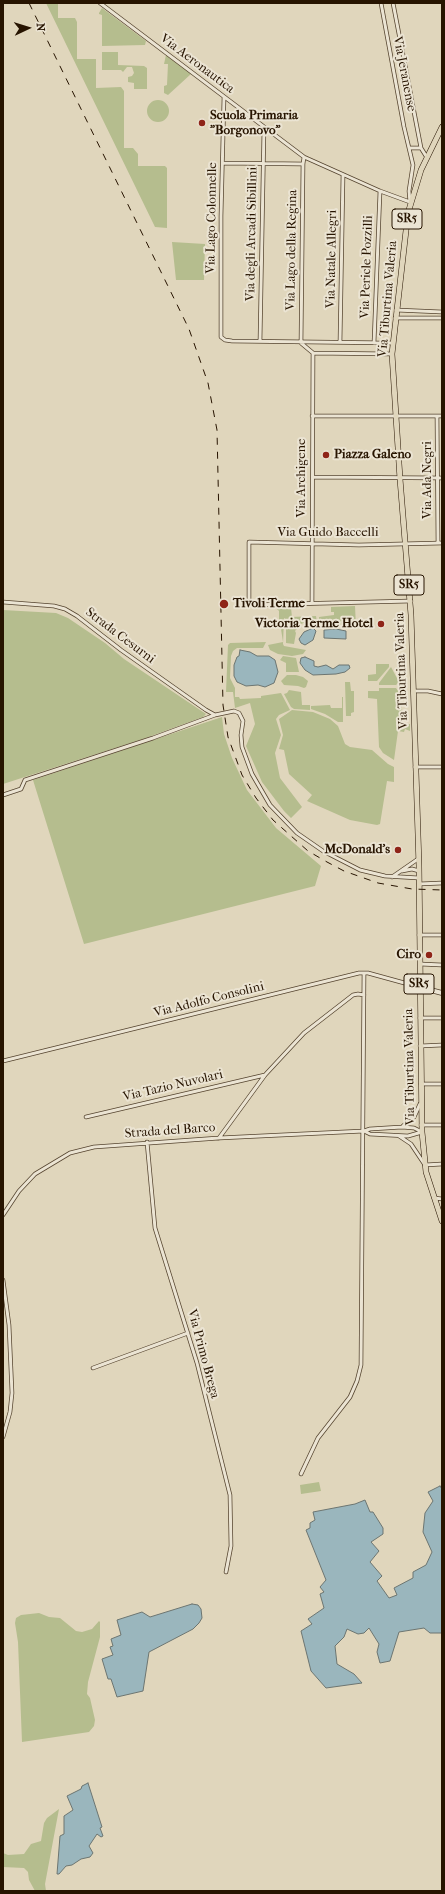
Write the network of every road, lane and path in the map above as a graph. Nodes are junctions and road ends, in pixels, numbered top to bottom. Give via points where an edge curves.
1 (100, 3) edge
2 (381, 3) edge
3 (393, 3) edge
4 (224, 97) junction
5 (264, 127) junction
6 (442, 127) edge
7 (409, 148) junction
8 (421, 148) junction
9 (426, 156) junction
10 (304, 157) junction
11 (222, 163) junction
12 (263, 163) junction
13 (302, 164) junction
14 (343, 176) junction
15 (380, 191) junction
16 (410, 202) junction
17 (396, 310) junction
18 (442, 312) edge
19 (395, 318) junction
20 (442, 318) edge
21 (260, 342) junction
22 (340, 342) junction
23 (301, 343) junction
24 (374, 343) junction
25 (393, 343) junction
26 (313, 352) junction
27 (392, 354) junction
28 (396, 415) junction
29 (312, 416) junction
30 (438, 416) junction
31 (442, 416) edge
32 (312, 477) junction
33 (440, 478) edge
34 (400, 479) junction
35 (406, 543) junction
36 (440, 543) edge
37 (312, 544) junction
38 (411, 601) junction
39 (3, 602) edge
40 (312, 603) junction
41 (413, 691) junction
42 (442, 694) edge
43 (215, 715) junction
44 (415, 767) junction
45 (442, 767) edge
46 (3, 795) edge
47 (419, 859) junction
48 (419, 871) junction
49 (400, 872) junction
50 (392, 877) junction
51 (419, 878) junction
52 (442, 883) edge
53 (419, 884) junction
54 (442, 934) edge
55 (419, 935) junction
56 (419, 964) junction
57 (442, 965) edge
58 (364, 973) junction
59 (419, 987) junction
60 (442, 993) edge
61 (364, 995) junction
62 (420, 1018) junction
63 (442, 1018) edge
64 (420, 1046) junction
65 (442, 1046) edge
66 (3, 1061) edge
67 (265, 1075) junction
68 (421, 1084) junction
69 (442, 1084) edge
70 (421, 1101) junction
71 (86, 1117) dead end
72 (421, 1125) junction
73 (442, 1125) edge
74 (402, 1127) junction
75 (364, 1132) junction
76 (422, 1132) junction
77 (395, 1134) junction
78 (219, 1138) junction
79 (147, 1142) junction
80 (442, 1164) edge
81 (425, 1165) junction
82 (434, 1198) junction
83 (442, 1198) edge
84 (3, 1214) edge
85 (442, 1221) edge
86 (3, 1280) edge
87 (188, 1333) junction
88 (93, 1368) dead end
89 (3, 1437) edge
90 (301, 1474) dead end
91 (226, 1572) dead end

1 - 4 street, Via Aeronautica
2 - 7 street, Via Jeranense
3 - 8 street, Via Jeranense
4 - 5 street, Via Aeronautica
4 - 11 street, Via Lago Colonnelle
5 - 10 street, Via Aeronautica
5 - 12 street, Via degli Arcadi Sibillini
6 - 9 main road, Via Tiburtina Valeria / SR5
7 - 8 street
7 - 16 street, Via Jeranense via 414,169
8 - 9 street
9 - 16 main road, Via Tiburtina Valeria / SR5
10 - 13 street, Via Lago della Regina
10 - 14 street, Via Aeronautica
11 - 12 street
11 - 21 street, Via Lago Colonnelle via 220,335 228,341
12 - 13 street
12 - 21 street, Via degli Arcadi Sibillini
13 - 23 street, Via Lago della Regina
14 - 15 street, Via Aeronautica
14 - 22 street, Via Natale Allegri
15 - 16 street, Via Aeronautica
15 - 24 street, Via Pericle Pozzilli
16 - 17 main road, Via Tiburtina Valeria / SR5
17 - 18 street
17 - 19 main road, Via Tiburtina Valeria / SR5
19 - 20 street
19 - 25 main road, Via Tiburtina Valeria / SR5
21 - 23 street
22 - 23 street
22 - 24 street
23 - 26 street
24 - 25 street
25 - 27 main road, Via Tiburtina Valeria / SR5
26 - 27 street
26 - 29 street, Via Archigene
27 - 28 main road, Via Tiburtina Valeria / SR5
28 - 29 street
28 - 30 street
28 - 34 main road, Via Tiburtina Valeria / SR5
29 - 32 street, Via Archigene
30 - 31 street
30 - 33 street, Via Ada Negri
32 - 34 street
32 - 37 street, Via Archigene
33 - 34 street
33 - 36 street, Via Ada Negri
34 - 35 main road, Via Tiburtina Valeria / SR5
35 - 36 street, Via Guido Baccelli
35 - 37 street, Via Guido Baccelli
35 - 38 main road, Via Tiburtina Valeria / SR5
37 - 40 street, Via Archigene
37 - 40 street, Via Guido Baccelli via 249,542 250,605
38 - 40 street
38 - 41 main road, Via Tiburtina Valeria / SR5
39 - 43 street, Strada Cesurni via 54,606 68,610
41 - 42 street
41 - 44 main road, Via Tiburtina Valeria / SR5
43 - 46 street via 25,780 21,789
43 - 50 street via 236,711 242,715 241,743 249,768 270,805 291,827 306,840 348,865 373,874
44 - 45 street
44 - 47 main road, Via Tiburtina Valeria / SR5
47 - 48 main road, Via Tiburtina Valeria / SR5
47 - 49 street
48 - 49 street via 411,869
48 - 51 main road, Via Tiburtina Valeria / SR5
49 - 50 street
50 - 51 street
51 - 53 main road, Via Tiburtina Valeria / SR5
52 - 53 street
53 - 55 main road, Via Tiburtina Valeria / SR5
54 - 55 street
55 - 56 main road, Via Tiburtina Valeria / SR5
56 - 57 street
56 - 59 main road, Via Tiburtina Valeria / SR5
58 - 59 street, Via Adolfo Consolini
58 - 61 street
58 - 66 street, Via Adolfo Consolini
59 - 60 street
59 - 62 main road, Via Tiburtina Valeria / SR5
61 - 67 street via 355,994 313,1024
61 - 75 street
62 - 63 street
62 - 64 main road, Via Tiburtina Valeria / SR5
64 - 65 street
64 - 68 main road, Via Tiburtina Valeria / SR5
67 - 71 street, Via Tazio Nuvolari
67 - 78 street
68 - 69 street
68 - 70 main road, Via Tiburtina Valeria / SR5
70 - 72 main road, Via Tiburtina Valeria / SR5
70 - 74 street via 414,1117
72 - 73 street
72 - 76 main road, Via Tiburtina Valeria / SR5
74 - 75 street, Strada del Barco via 370,1129
74 - 76 street, Strada del Barco
75 - 77 street, Strada del Barco
75 - 78 street, Strada del Barco
75 - 90 street via 361,1367 350,1397 318,1438
76 - 77 street, Strada del Barco via 411,1136
76 - 81 main road, Via Tiburtina Valeria / SR5
77 - 81 street via 411,1144
78 - 79 street, Strada del Barco
79 - 84 street, Strada del Barco via 100,1146 64,1156 30,1179
79 - 87 street, Via Primo Brega via 154,1224
80 - 81 street
81 - 82 main road, Via Tiburtina Valeria / SR5
82 - 83 street
82 - 85 main road, Via Tiburtina Valeria / SR5
86 - 89 street via 9,1325 12,1395
87 - 88 street
87 - 91 street, Via Primo Brega via 230,1495 231,1546

